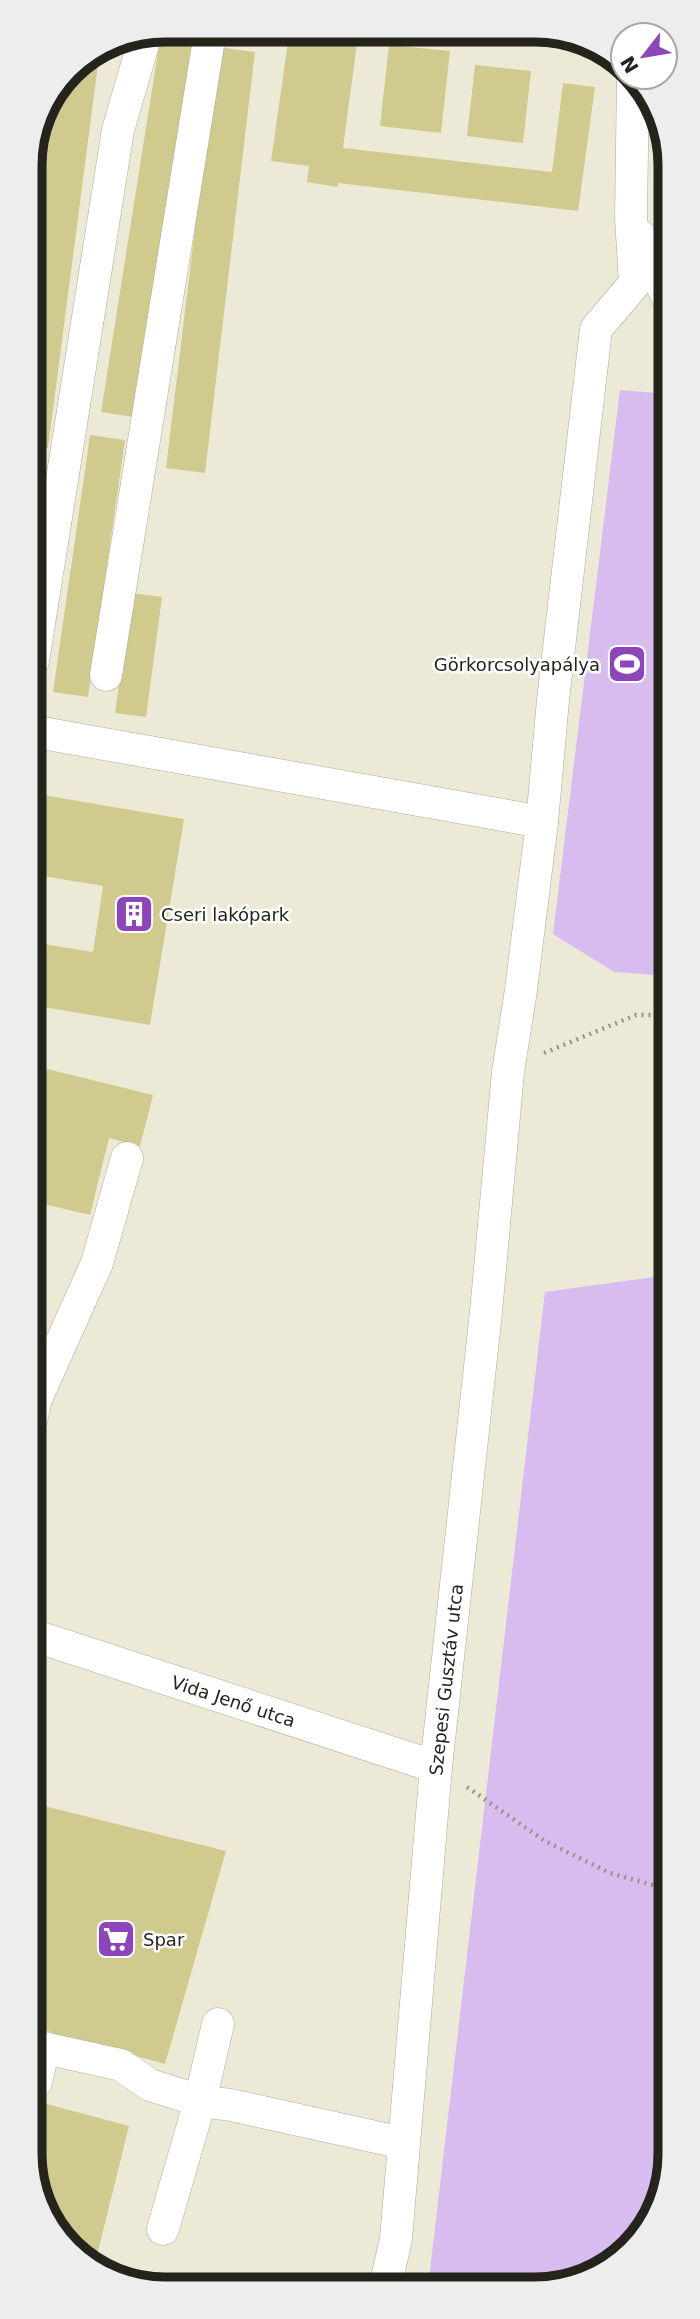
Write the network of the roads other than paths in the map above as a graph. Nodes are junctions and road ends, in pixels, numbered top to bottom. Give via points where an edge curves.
1 (208, 42) edge
2 (143, 44) edge
3 (633, 91) edge
4 (631, 218) junction
5 (658, 277) edge
6 (42, 605) edge
7 (106, 675) dead end
8 (42, 734) edge
9 (542, 822) junction
10 (127, 1158) dead end
11 (42, 1386) edge
12 (42, 1638) edge
13 (436, 1767) junction
14 (218, 2024) dead end
15 (42, 2056) edge
16 (200, 2101) junction
17 (403, 2143) junction
18 (163, 2229) dead end
19 (387, 2277) edge

1 - 7 street
2 - 6 street via 118,130
3 - 4 street, Szepesi Gusztáv utca
4 - 5 street
4 - 9 street, Szepesi Gusztáv utca via 635,283 596,328
8 - 9 street
9 - 13 street, Szepesi Gusztáv utca via 508,1072
10 - 11 street via 97,1263
12 - 13 street, Vida Jenő utca
13 - 17 street, Szepesi Gusztáv utca
14 - 16 street
15 - 16 street via 44,2048 121,2065 150,2085
16 - 17 street
16 - 18 street
17 - 19 street, Szepesi Gusztáv utca via 396,2239

